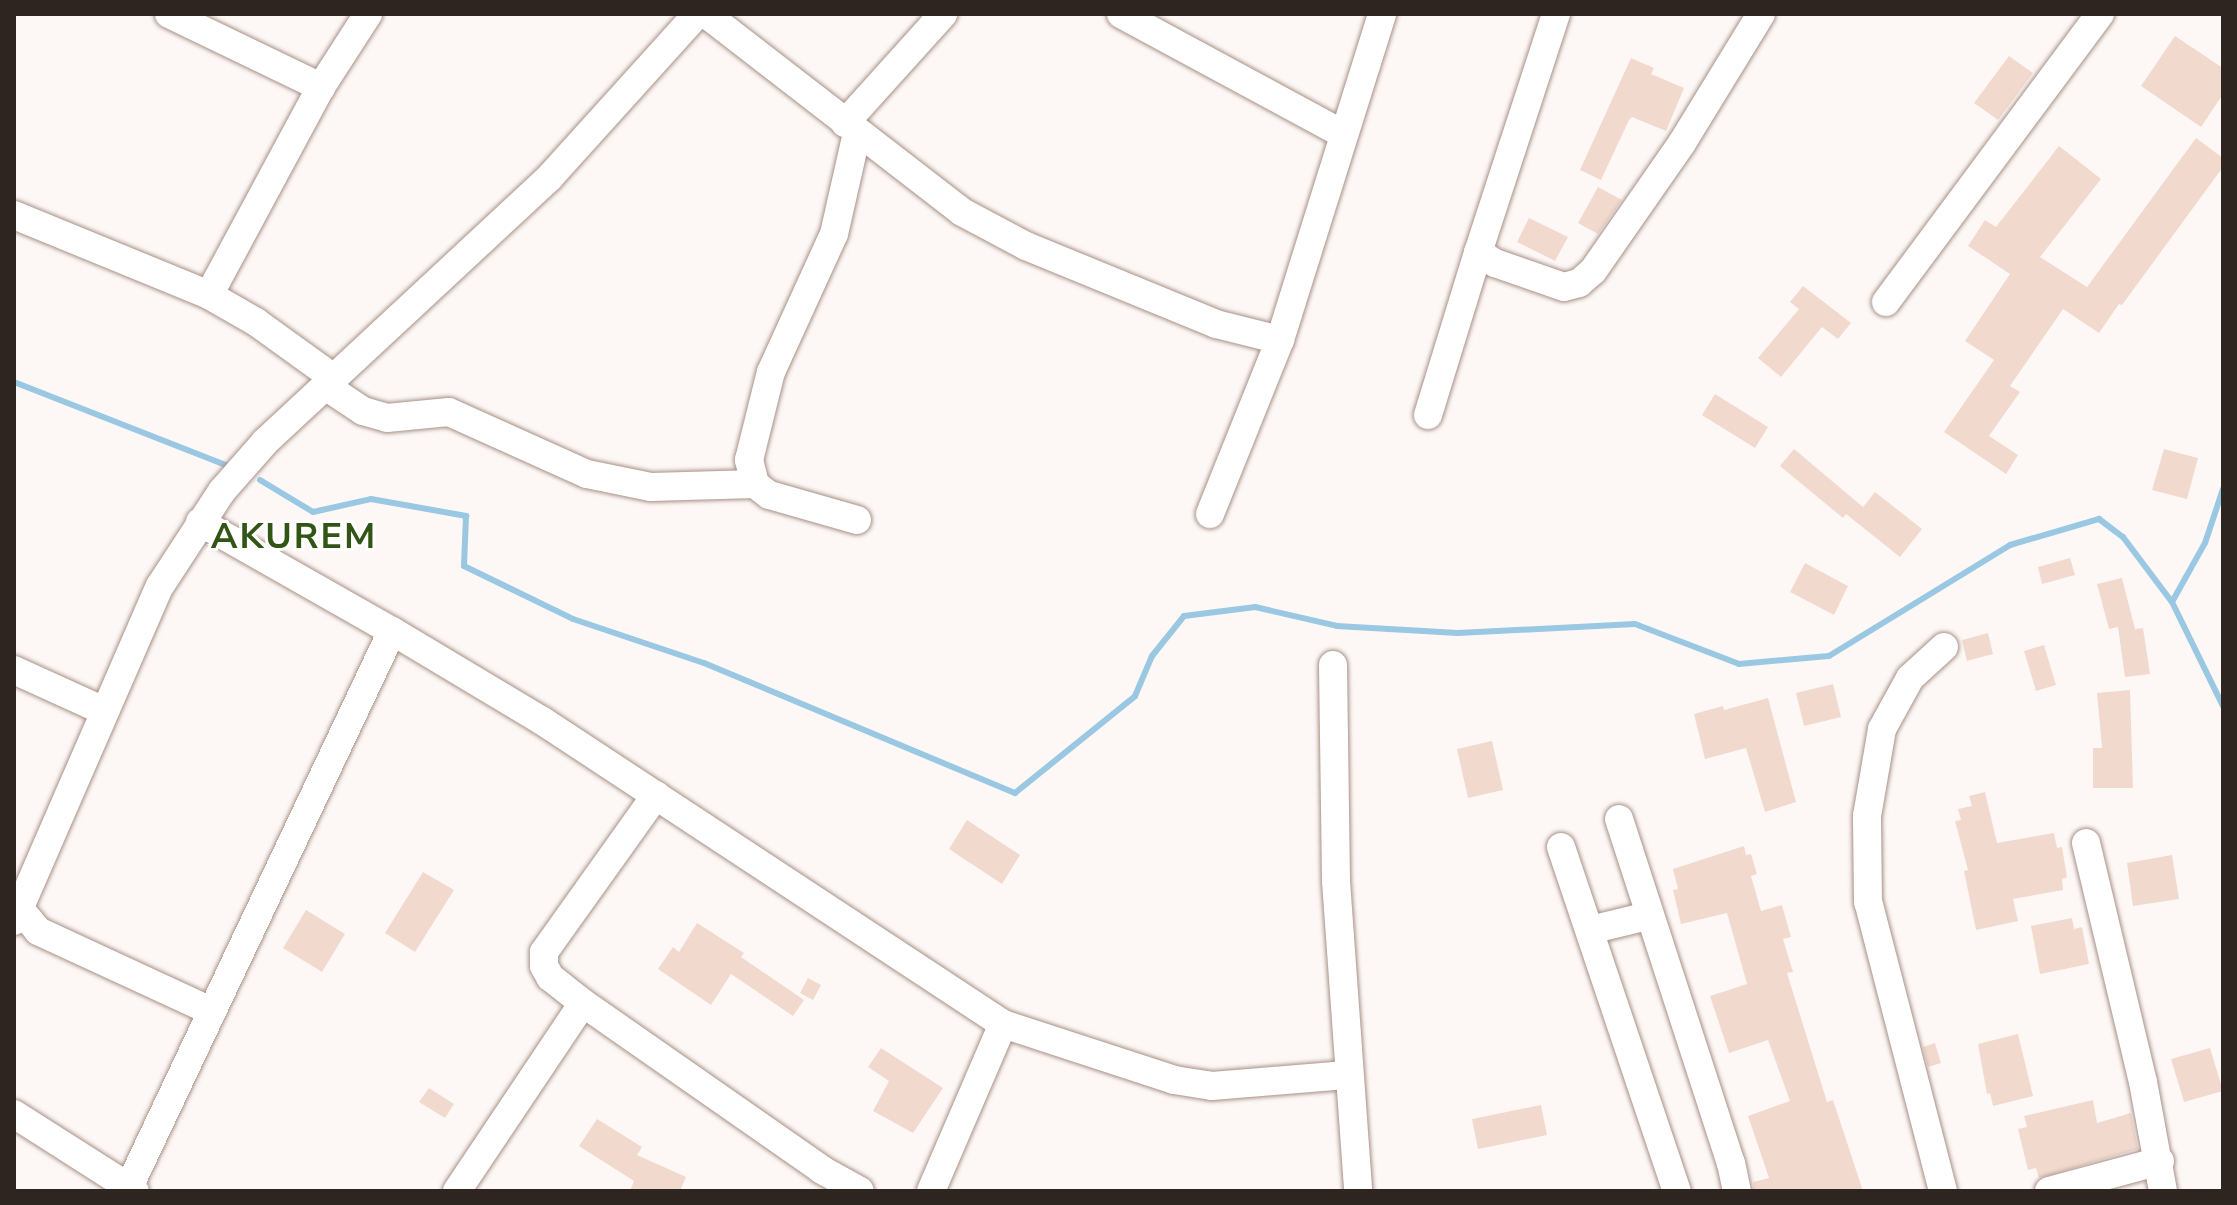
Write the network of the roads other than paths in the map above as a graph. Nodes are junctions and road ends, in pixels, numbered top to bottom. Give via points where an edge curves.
1 (169, 14) edge
2 (368, 14) edge
3 (943, 14) edge
4 (1121, 14) edge
5 (1382, 14) edge
6 (1556, 14) edge
7 (1761, 14) edge
8 (2100, 14) edge
9 (694, 16) edge
10 (321, 87) junction
11 (851, 128) junction
12 (1343, 134) junction
13 (14, 215) edge
14 (1478, 252) junction
15 (209, 295) junction
16 (1886, 302) dead end
17 (1280, 340) junction
18 (331, 383) junction
19 (1428, 415) dead end
20 (755, 484) junction
21 (1210, 514) dead end
22 (857, 520) dead end
23 (200, 522) junction
24 (392, 631) junction
25 (1944, 647) dead end
26 (1333, 665) dead end
27 (14, 670) edge
28 (104, 711) junction
29 (656, 795) junction
30 (1619, 819) dead end
31 (2086, 843) dead end
32 (1561, 847) dead end
33 (16, 916) edge
34 (1648, 916) junction
35 (1590, 930) junction
36 (583, 1003) junction
37 (211, 1011) junction
38 (1003, 1024) junction
39 (1347, 1075) junction
40 (14, 1114) edge
41 (2160, 1161) junction
42 (132, 1189) edge
43 (462, 1189) edge
44 (860, 1191) edge
45 (931, 1191) edge
46 (1358, 1191) edge
47 (1677, 1191) edge
48 (1737, 1191) edge
49 (1943, 1191) edge
50 (2049, 1191) edge
51 (2163, 1191) edge

1 - 10 street
2 - 10 street
3 - 11 street
4 - 12 street
5 - 12 street
6 - 14 street
7 - 14 street via 1682,143 1593,271 1579,283 1564,287
8 - 16 street
9 - 11 street
9 - 18 street via 549,178
10 - 15 street
11 - 17 street via 962,212 1026,246 1216,324
11 - 20 street via 834,234 771,372 749,460
12 - 17 street
13 - 15 street
14 - 19 street
15 - 18 street via 256,322
17 - 21 street
18 - 20 street via 363,411 387,418 449,412 587,474 651,487
18 - 23 street via 265,442
20 - 22 street via 769,495
23 - 24 street
23 - 28 street via 160,586
24 - 29 street
24 - 37 street
25 - 49 street via 1910,678 1882,729 1867,816 1868,902
26 - 39 street via 1336,881
27 - 28 street
28 - 33 street
29 - 36 street via 544,952 550,977
29 - 38 street
30 - 34 street
31 - 41 street
32 - 35 street
33 - 37 street
34 - 35 street
34 - 48 street
35 - 47 street
36 - 43 street
36 - 44 street
37 - 42 street
38 - 39 street via 1174,1080 1212,1086
38 - 45 street
39 - 46 street
40 - 42 street
41 - 50 street
41 - 51 street

